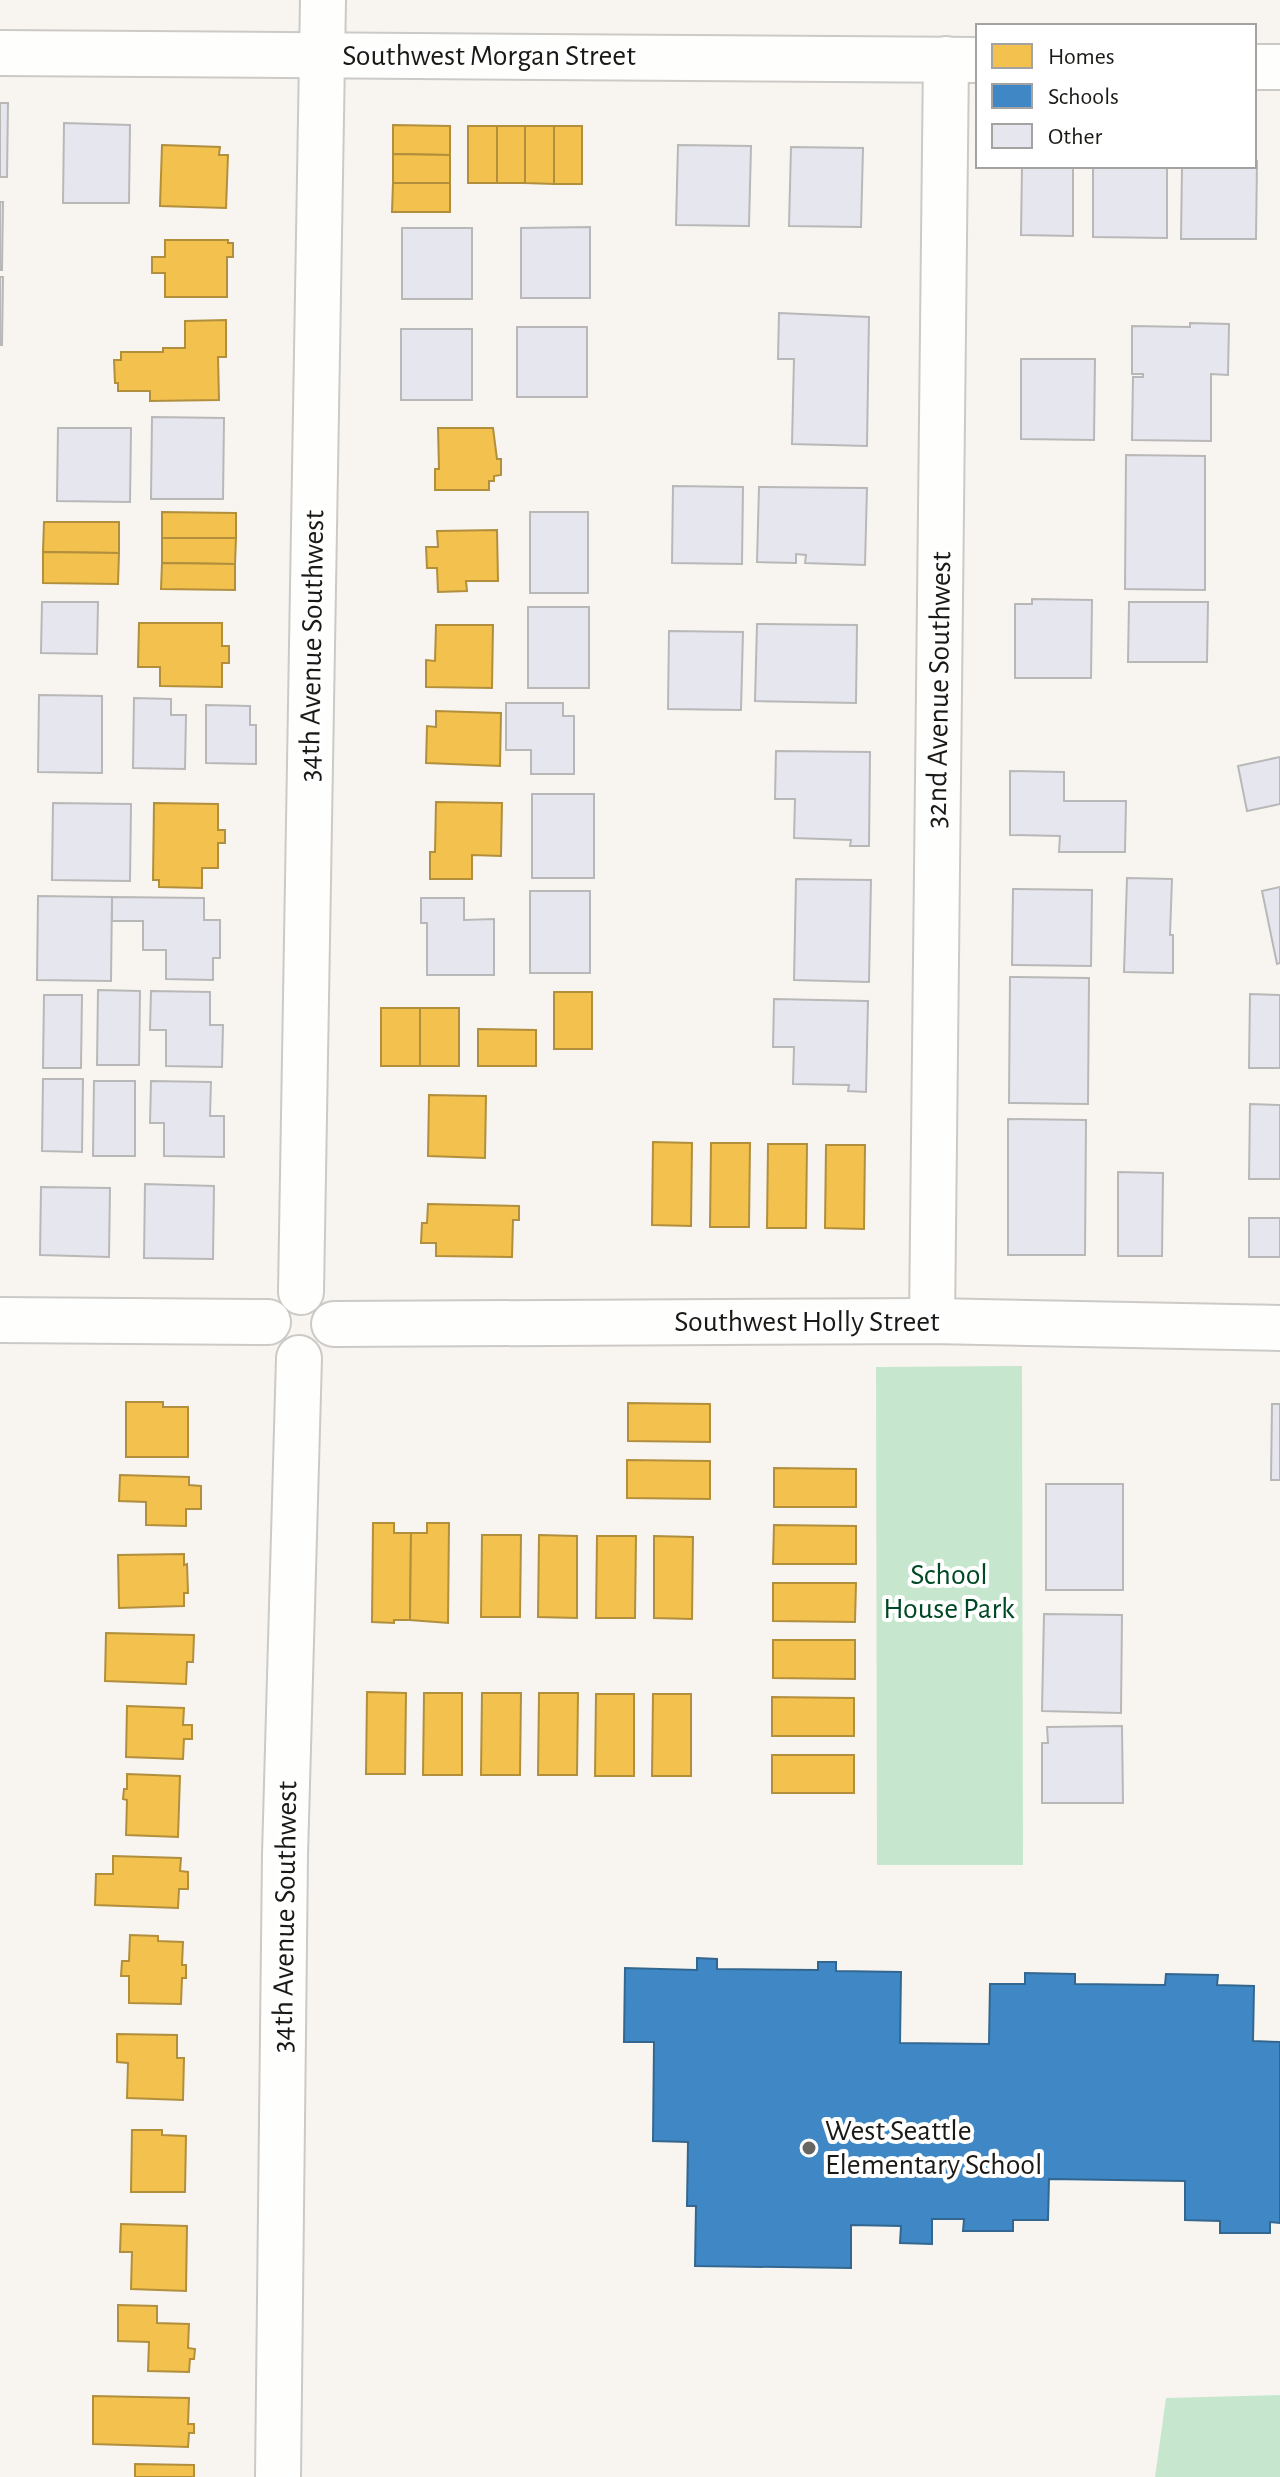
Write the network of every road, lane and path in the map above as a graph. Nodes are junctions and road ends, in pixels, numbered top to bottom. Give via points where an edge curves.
1 (323, 0) edge
2 (0, 53) edge
3 (322, 55) junction
4 (962, 60) edge
5 (1256, 67) edge
6 (1280, 67) edge
7 (301, 1292) junction
8 (0, 1320) edge
9 (932, 1321) junction
10 (268, 1322) junction
11 (334, 1324) junction
12 (1280, 1328) edge
13 (299, 1358) junction
14 (278, 2477) edge

1 - 3 street, 34th Avenue Southwest
2 - 3 street, Southwest Morgan Street
3 - 4 street, Southwest Morgan Street
3 - 7 street, 34th Avenue Southwest
4 - 9 street, 32nd Avenue Southwest
5 - 6 street
7 - 10 street via 277,1301
7 - 11 street via 328,1305
8 - 10 street
9 - 11 street, Southwest Holly Street
9 - 12 street, Southwest Holly Street
10 - 13 street via 278,1349
11 - 13 street via 325,1347
13 - 14 street, 34th Avenue Southwest via 285,1855

